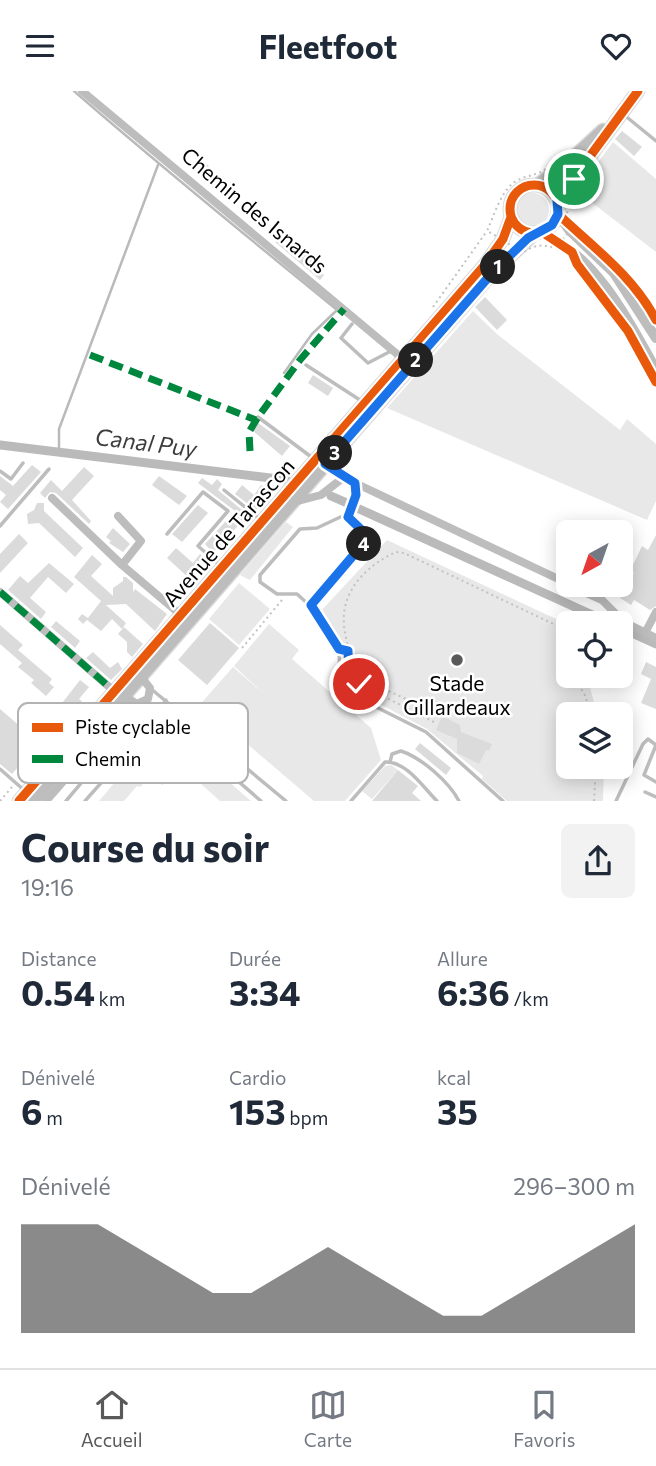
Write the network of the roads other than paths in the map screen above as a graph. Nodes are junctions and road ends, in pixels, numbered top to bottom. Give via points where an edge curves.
1 (82, 91) edge
2 (638, 91) edge
3 (621, 113) junction
4 (656, 141) edge
5 (537, 185) junction
6 (557, 201) junction
7 (558, 214) junction
8 (511, 217) junction
9 (538, 233) junction
10 (352, 324) dead end
11 (656, 338) edge
12 (393, 350) junction
13 (404, 359) junction
14 (306, 365) dead end
15 (656, 370) edge
16 (365, 403) junction
17 (258, 417) dead end
18 (23, 463) dead end
19 (316, 467) junction
20 (49, 469) dead end
21 (0, 471) edge
22 (344, 477) junction
23 (355, 483) junction
24 (332, 486) junction
25 (223, 490) dead end
26 (52, 498) dead end
27 (291, 503) junction
28 (349, 513) junction
29 (118, 516) dead end
30 (262, 521) junction
31 (0, 526) edge
32 (167, 534) dead end
33 (122, 565) junction
34 (222, 567) junction
35 (556, 578) edge
36 (0, 592) edge
37 (596, 597) edge
38 (311, 605) junction
39 (656, 612) edge
40 (181, 615) junction
41 (645, 633) junction
42 (656, 638) edge
43 (141, 677) junction
44 (150, 688) junction
45 (119, 694) junction
46 (166, 700) junction
47 (111, 703) edge
48 (143, 703) joint
49 (164, 703) edge
50 (170, 703) edge
51 (390, 762) junction
52 (0, 769) edge
53 (248, 769) edge
54 (656, 782) edge
55 (39, 783) edge
56 (61, 783) edge
57 (81, 783) edge
58 (101, 783) edge
59 (240, 783) edge
60 (645, 792) dead end
61 (656, 797) edge
62 (26, 798) edge
63 (46, 800) edge
64 (66, 801) edge
65 (85, 801) edge
66 (261, 801) edge
67 (286, 801) edge
68 (351, 801) edge
69 (437, 801) edge
70 (459, 801) edge
71 (503, 801) edge
72 (616, 801) edge

1 - 12 street, Chemin des Isnards
2 - 3 main road
3 - 4 lane
3 - 5 main road
3 - 6 main road
5 - 6 main road
5 - 8 main road via 523,187 513,197
6 - 7 main road
7 - 9 main road via 552,225
7 - 11 street via 614,273
8 - 9 main road via 520,229
8 - 13 main road, Avenue de Tarascon via 503,239 484,266
9 - 15 street via 559,242 610,293
9 - 19 main road, Avenue de Tarascon via 515,249
10 - 12 lane via 341,338 368,363
12 - 13 street, Chemin des Isnards
13 - 16 main road, Avenue de Tarascon
14 - 16 lane
16 - 19 main road, Avenue de Tarascon
17 - 19 lane
18 - 21 lane via 10,479
19 - 22 street
19 - 24 street via 323,483
19 - 27 main road, Avenue de Tarascon
19 - 30 main road, Avenue de Tarascon
20 - 31 lane
22 - 23 street
22 - 24 street
23 - 28 lane
23 - 35 street
24 - 27 street via 321,495
25 - 30 lane
26 - 33 street
27 - 43 main road, Avenue de Tarascon
28 - 38 lane via 368,540
28 - 38 lane via 317,528 300,530 260,575 260,582 272,592 297,594
29 - 33 street via 141,541
30 - 34 main road, Avenue de Tarascon
32 - 34 lane via 203,492 228,512 198,546
33 - 40 street
34 - 40 main road, Avenue de Tarascon
36 - 45 street
37 - 41 street via 624,622
38 - 71 lane via 339,649 340,680 370,704 426,732
39 - 41 street
40 - 45 main road, Avenue de Tarascon
41 - 42 street
43 - 44 street
43 - 45 main road, Avenue de Tarascon
44 - 46 lane
44 - 48 street
45 - 47 main road, Avenue de Tarascon
45 - 48 street via 131,703
46 - 49 lane
46 - 50 lane
51 - 68 lane via 384,762
51 - 69 lane via 404,767
51 - 70 lane via 392,754 401,751 412,755
52 - 62 lane
53 - 67 lane
54 - 72 lane via 644,775 656,745 648,739
55 - 62 main road, Avenue de Tarascon
56 - 63 street
57 - 64 lane
58 - 65 lane
59 - 66 lane
60 - 61 lane

